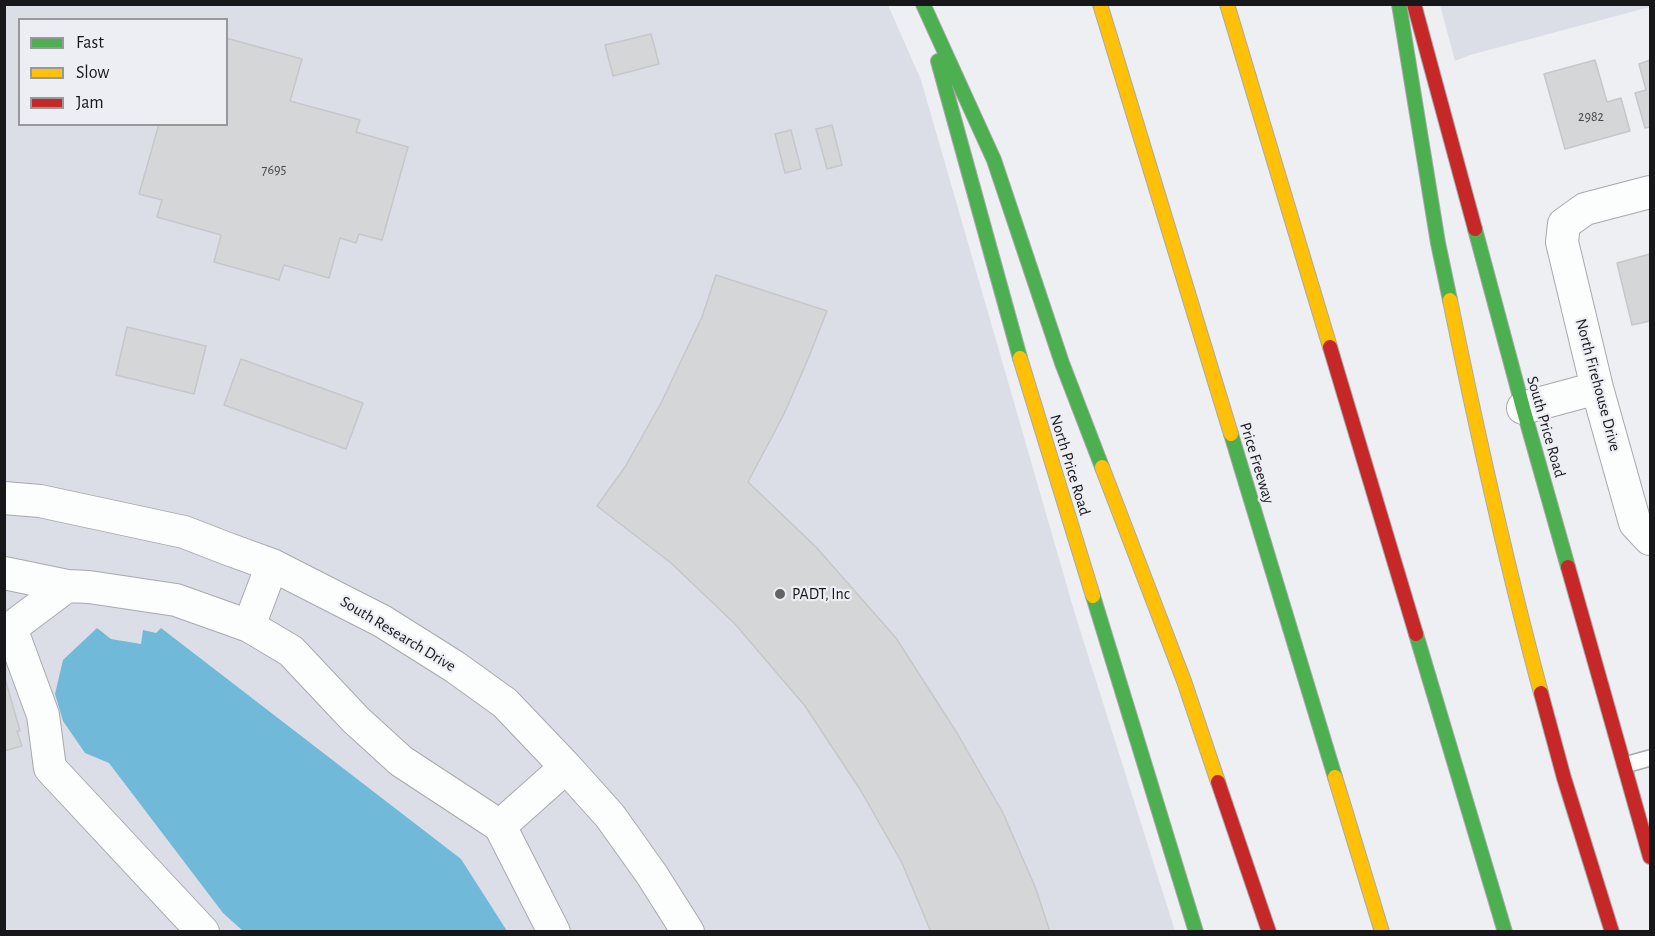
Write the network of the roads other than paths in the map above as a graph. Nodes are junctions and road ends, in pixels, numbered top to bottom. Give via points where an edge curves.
1 (923, 4) edge
2 (1100, 4) edge
3 (1227, 4) edge
4 (1399, 4) edge
5 (1414, 4) edge
6 (1650, 192) edge
7 (1597, 388) junction
8 (1523, 408) junction
9 (4, 498) edge
10 (1650, 539) edge
11 (272, 565) junction
12 (4, 573) edge
13 (68, 586) junction
14 (8, 623) edge
15 (249, 626) junction
16 (1650, 758) edge
17 (1625, 765) junction
18 (566, 767) junction
19 (500, 826) junction
20 (1650, 857) edge
21 (203, 932) edge
22 (554, 932) edge
23 (688, 932) edge
24 (1196, 932) edge
25 (1269, 932) edge
26 (1382, 932) edge
27 (1505, 932) edge
28 (1612, 932) edge

1 - 24 main road, North Price Road via 1026,375
1 - 25 main road via 994,160 1062,363 1184,681
2 - 26 main road, Price Freeway
3 - 27 main road
4 - 28 main road via 1438,243 1484,464 1564,778
5 - 8 main road, South Price Road
6 - 7 street, North Firehouse Drive via 1585,209 1564,224 1562,242
7 - 8 street
7 - 10 street, North Firehouse Drive via 1635,524
8 - 17 main road, South Price Road
9 - 11 street, South Research Drive via 40,501 184,532
11 - 15 street
11 - 18 street, South Research Drive via 382,621 455,667 505,703
12 - 13 street
13 - 14 street
13 - 15 street via 176,600
14 - 21 street via 43,715 50,768
15 - 19 street via 291,651 401,761
16 - 17 lane
17 - 20 main road, South Price Road
18 - 19 street
18 - 23 street, South Research Drive via 610,816
19 - 22 street

